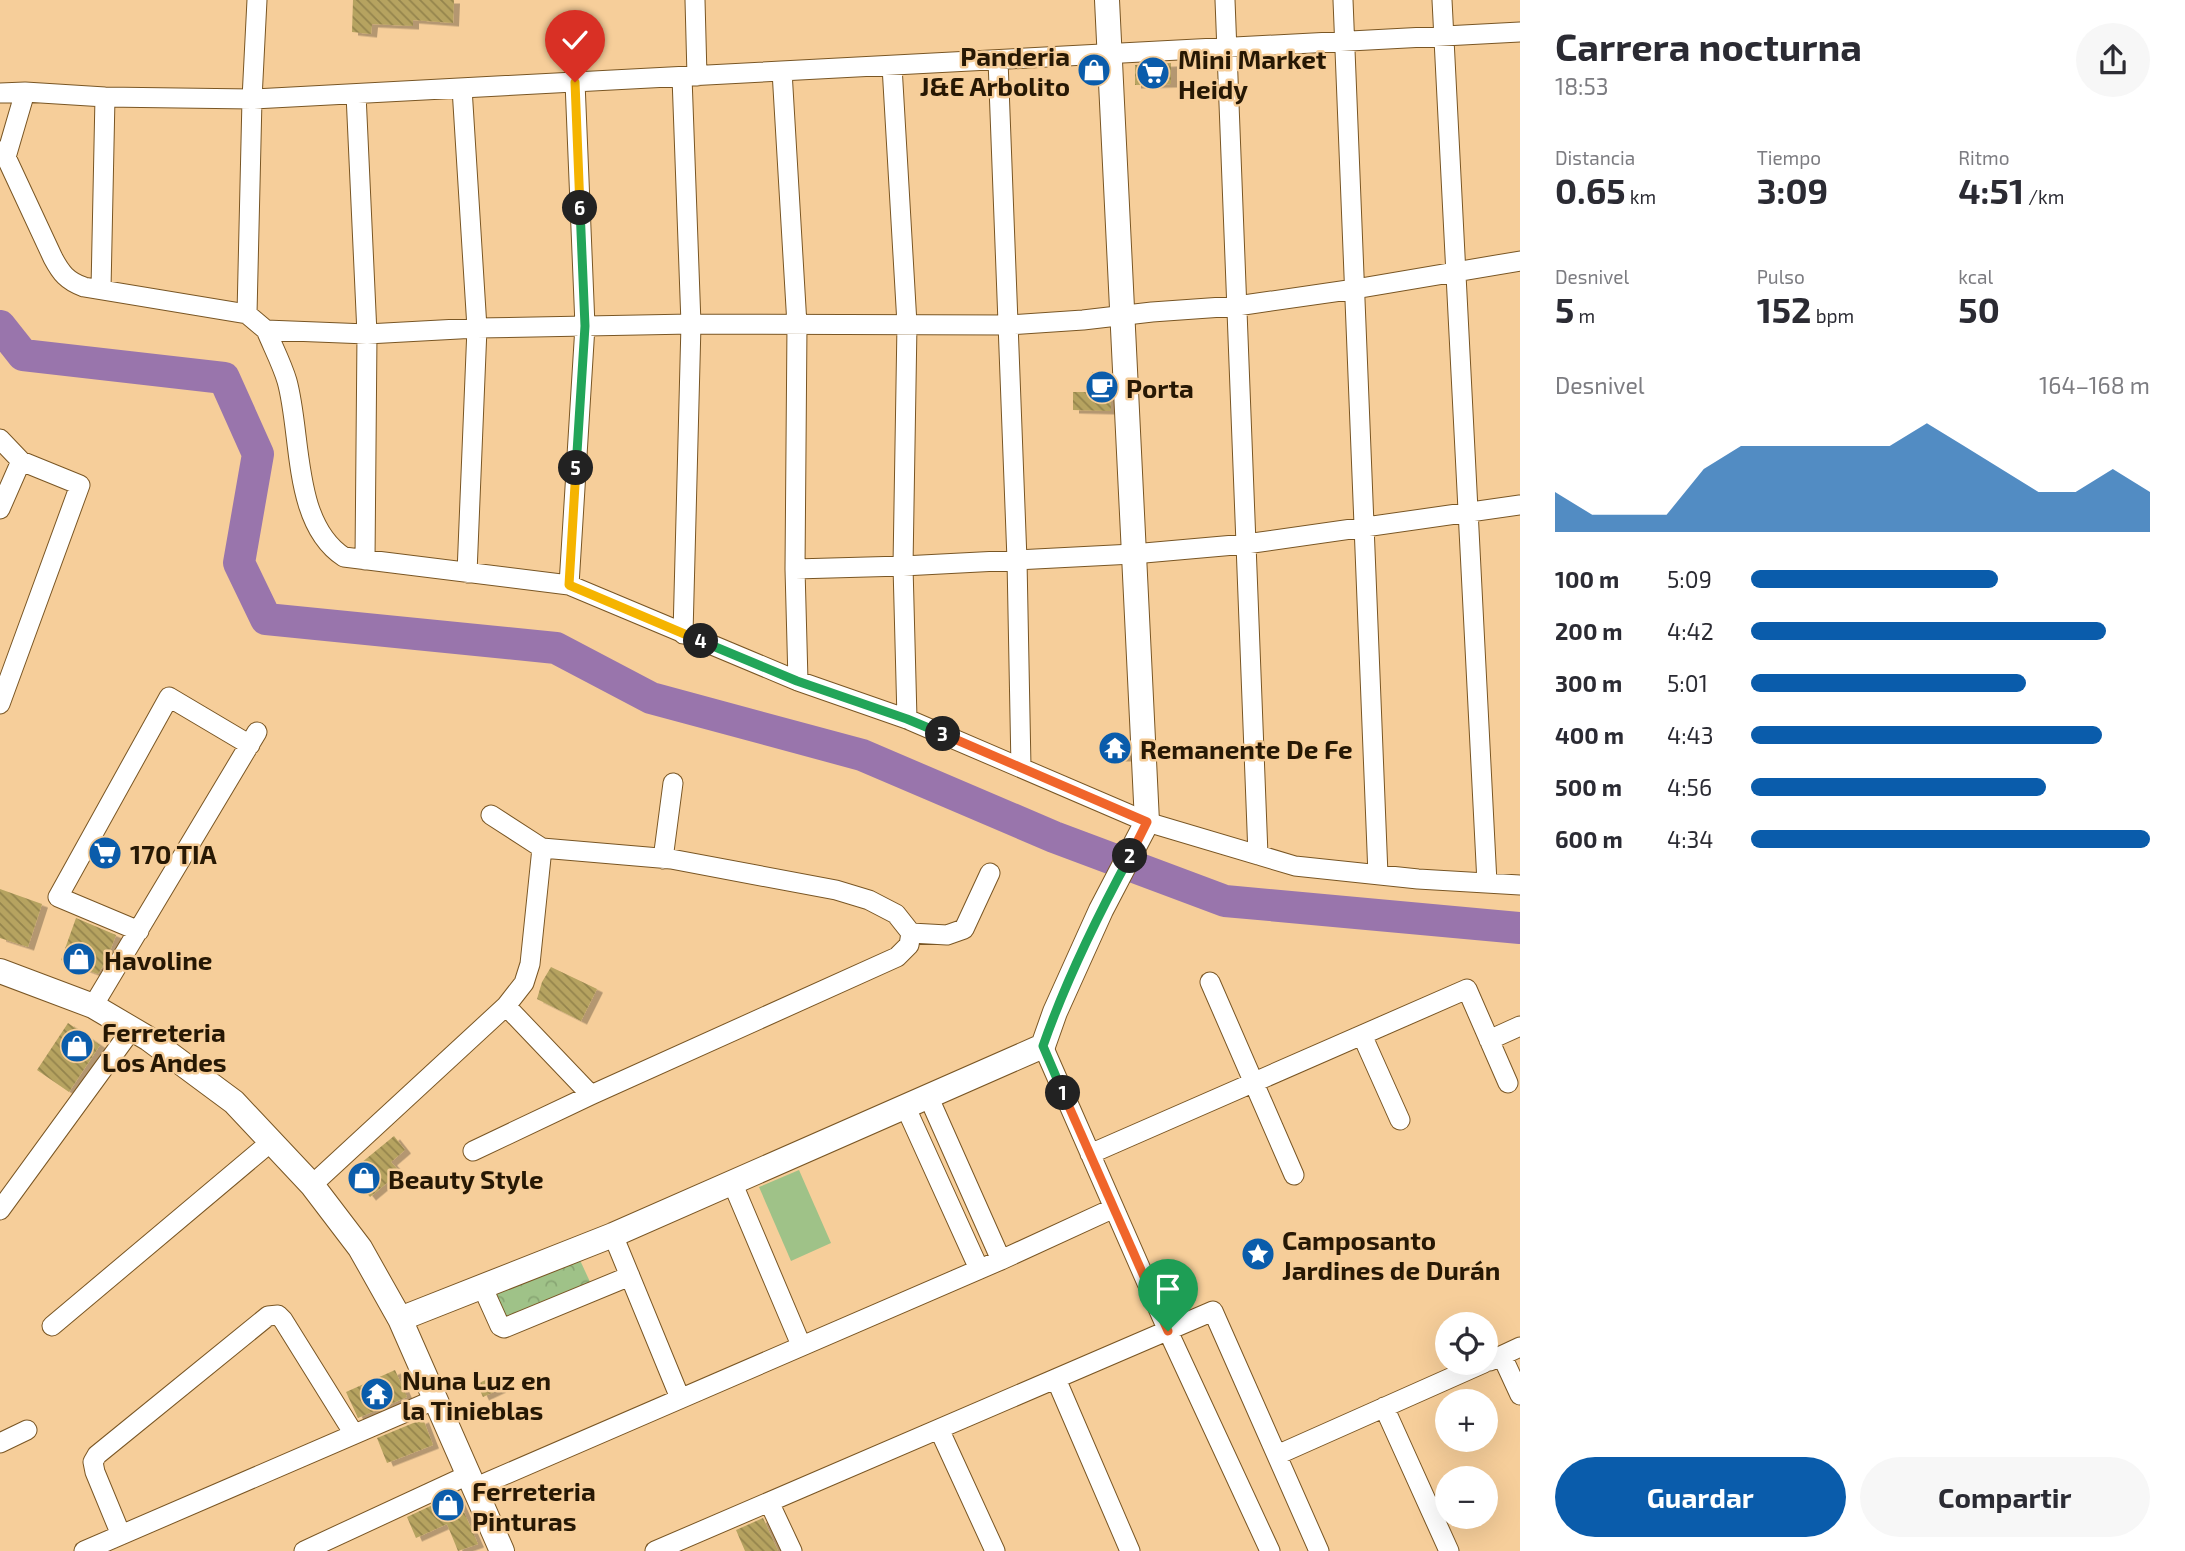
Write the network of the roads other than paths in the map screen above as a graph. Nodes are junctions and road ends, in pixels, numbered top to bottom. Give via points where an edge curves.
1 (249, 0) edge
2 (257, 0) edge
3 (695, 0) edge
4 (1107, 0) edge
5 (1225, 0) edge
6 (1343, 0) edge
7 (1442, 0) edge
8 (1520, 32) edge
9 (1444, 36) junction
10 (1345, 41) junction
11 (1227, 48) junction
12 (1109, 54) junction
13 (998, 60) junction
14 (892, 65) junction
15 (782, 71) junction
16 (690, 76) junction
17 (575, 82) junction
18 (462, 88) junction
19 (26, 92) junction
20 (0, 93) edge
21 (356, 94) junction
22 (105, 97) junction
23 (252, 99) junction
24 (3, 154) edge
25 (1520, 261) edge
26 (1456, 272) junction
27 (101, 289) junction
28 (1355, 289) junction
29 (1237, 306) junction
30 (247, 314) junction
31 (1124, 316) junction
32 (691, 324) junction
33 (907, 324) junction
34 (797, 325) junction
35 (1008, 325) junction
36 (585, 326) junction
37 (477, 328) junction
38 (266, 330) junction
39 (367, 334) junction
40 (0, 439) edge
41 (21, 461) junction
42 (1520, 505) edge
43 (0, 509) edge
44 (1468, 512) junction
45 (1364, 527) junction
46 (1246, 544) junction
47 (1133, 554) junction
48 (365, 560) junction
49 (1017, 560) junction
50 (903, 566) junction
51 (795, 569) junction
52 (467, 573) junction
53 (569, 585) junction
54 (683, 634) junction
55 (797, 681) junction
56 (4, 684) edge
57 (0, 704) edge
58 (907, 719) junction
59 (1021, 768) junction
60 (673, 783) dead end
61 (491, 815) dead end
62 (1145, 827) junction
63 (542, 848) junction
64 (1258, 855) junction
65 (663, 859) junction
66 (990, 873) dead end
67 (1378, 875) junction
68 (1487, 883) junction
69 (1520, 885) edge
70 (139, 931) junction
71 (911, 933) junction
72 (0, 971) edge
73 (1210, 982) dead end
74 (93, 1006) junction
75 (506, 1006) junction
76 (1520, 1026) edge
77 (132, 1029) junction
78 (1362, 1035) junction
79 (1489, 1040) junction
80 (1043, 1046) junction
81 (1254, 1083) junction
82 (1508, 1083) dead end
83 (591, 1095) junction
84 (917, 1103) junction
85 (1400, 1120) dead end
86 (272, 1140) junction
87 (473, 1151) dead end
88 (1090, 1154) junction
89 (1294, 1175) dead end
90 (732, 1182) junction
91 (312, 1185) junction
92 (1114, 1208) junction
93 (0, 1210) edge
94 (612, 1235) junction
95 (1001, 1260) junction
96 (979, 1269) junction
97 (630, 1276) junction
98 (482, 1286) junction
99 (400, 1319) junction
100 (52, 1326) dead end
101 (1168, 1331) junction
102 (802, 1345) junction
103 (1520, 1347) edge
104 (1498, 1357) edge
105 (1498, 1368) edge
106 (1457, 1375) edge
107 (1056, 1379) junction
108 (1520, 1395) edge
109 (680, 1398) junction
110 (436, 1399) junction
111 (1384, 1407) junction
112 (939, 1429) junction
113 (27, 1430) dead end
114 (354, 1434) junction
115 (0, 1443) edge
116 (1277, 1455) junction
117 (471, 1481) junction
118 (769, 1502) junction
119 (118, 1541) edge
120 (989, 1549) edge
121 (84, 1551) edge
122 (304, 1551) edge
123 (502, 1551) edge
124 (655, 1551) edge
125 (792, 1551) edge
126 (1130, 1551) edge
127 (1270, 1551) edge
128 (1319, 1551) edge
129 (1449, 1551) edge

1 - 2 street
2 - 23 street
3 - 16 street
4 - 12 street
5 - 11 street
6 - 10 street
7 - 9 street
8 - 9 street
9 - 10 street
9 - 26 street
10 - 11 street
10 - 28 street
11 - 12 street
11 - 29 street
12 - 13 street
12 - 31 street
13 - 14 street
13 - 35 street
14 - 15 street
14 - 33 street
15 - 16 street
15 - 34 street
16 - 17 street
16 - 32 street
17 - 18 street
17 - 36 street
18 - 21 street
18 - 37 street
19 - 20 street
19 - 22 street
19 - 24 street
21 - 23 street
21 - 39 street
22 - 23 street
22 - 27 street
23 - 30 street
24 - 27 street via 61,273 70,282
25 - 26 street
26 - 28 street
26 - 44 street
27 - 30 street
28 - 29 street
28 - 45 street
29 - 31 street
29 - 46 street
30 - 38 street
31 - 35 street
31 - 47 street
32 - 34 street
32 - 36 street
32 - 54 street
33 - 34 street
33 - 35 street
33 - 50 street
34 - 51 street
35 - 49 street
36 - 37 street
36 - 53 street
37 - 39 street
37 - 52 street
38 - 39 street
38 - 48 street via 287,381 307,499 316,525 334,551
39 - 48 street
40 - 41 street
41 - 43 street
41 - 56 street via 80,485
42 - 44 street
44 - 45 street
44 - 68 street
45 - 46 street
45 - 67 street
46 - 47 street
46 - 64 street
47 - 49 street
47 - 62 street
48 - 52 street
49 - 50 street
49 - 59 street
50 - 51 street
50 - 58 street
51 - 55 street
52 - 53 street
53 - 54 street
54 - 55 street
55 - 58 street
56 - 57 street
58 - 59 street
59 - 62 street
60 - 65 street
61 - 63 street
62 - 64 street
62 - 80 street via 1101,910
63 - 65 street
63 - 75 street via 530,964 524,983
64 - 67 street via 1295,866
65 - 71 street via 836,890 896,914
66 - 71 street via 964,929 947,935
67 - 68 street
68 - 69 street
70 - 70 street via 253,739 169,697 58,897
70 - 74 street
71 - 83 street via 909,945 897,957
72 - 74 street
73 - 81 street
74 - 77 street
75 - 83 street
75 - 91 street
76 - 79 street
77 - 86 street via 234,1102
77 - 93 street
78 - 79 street via 1466,989
78 - 81 street
78 - 85 street
79 - 82 street
80 - 84 street
80 - 88 street
81 - 88 street
81 - 89 street
83 - 87 street
84 - 90 street
84 - 95 street
84 - 96 street
86 - 91 street
86 - 100 street
88 - 92 street
90 - 94 street
90 - 102 street
91 - 99 street via 360,1248
92 - 95 street
92 - 101 street
94 - 97 street
94 - 98 street
95 - 96 street
96 - 102 street
97 - 98 street via 504,1328
97 - 109 street
98 - 99 street
99 - 110 street
101 - 107 street
101 - 116 street via 1213,1311
101 - 127 street
102 - 109 street
103 - 104 street
105 - 108 street
106 - 111 street
107 - 112 street
107 - 126 street
109 - 117 street
110 - 114 street
110 - 117 street
111 - 116 street
111 - 129 street
112 - 118 street
112 - 120 street
113 - 115 street
114 - 119 street
114 - 119 street via 283,1320 278,1315 268,1316 97,1455 95,1472
116 - 128 street
117 - 122 street
117 - 123 street
118 - 124 street
118 - 125 street
119 - 121 street

